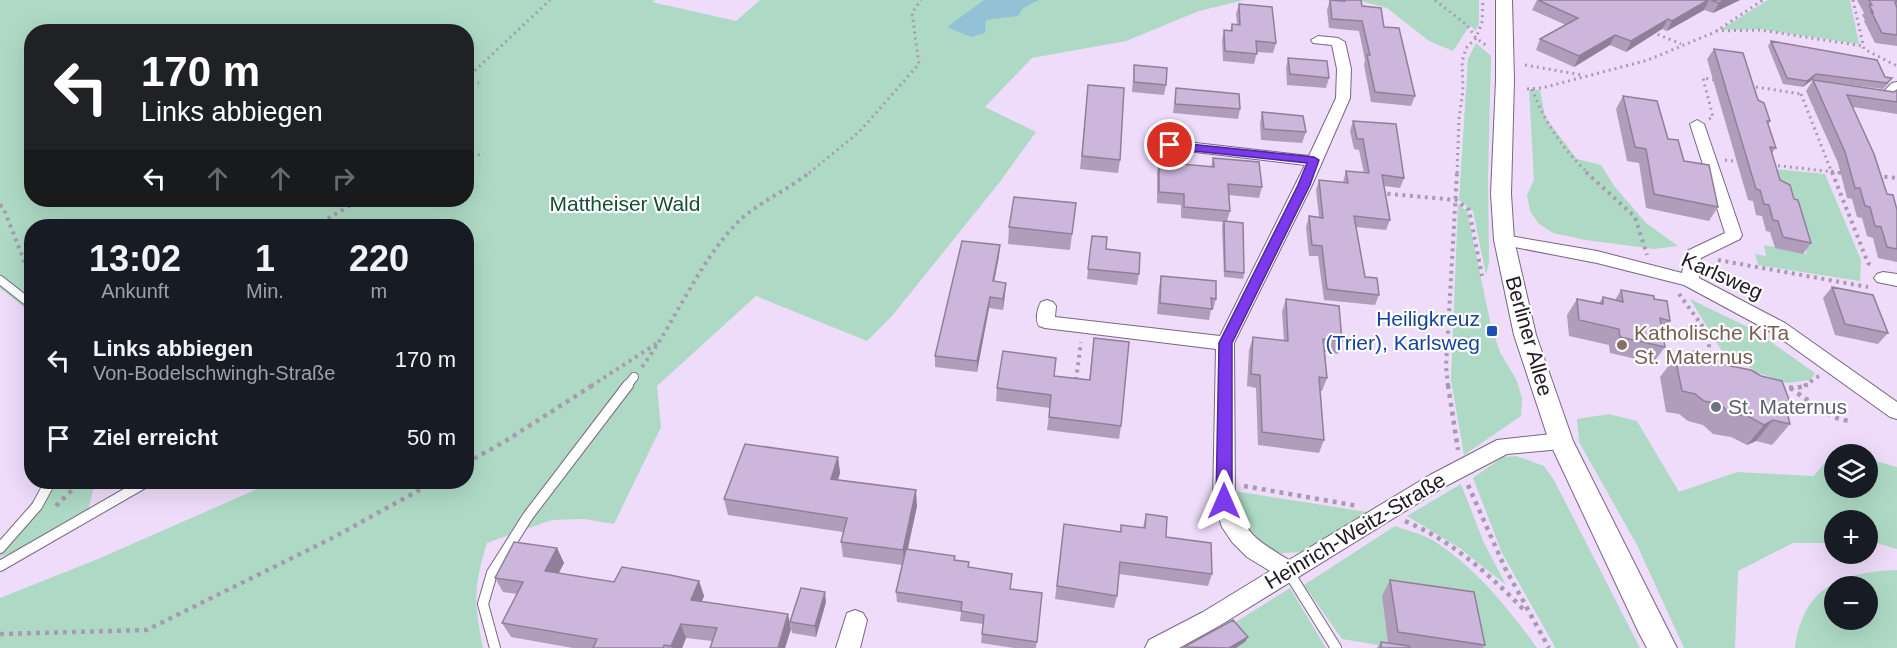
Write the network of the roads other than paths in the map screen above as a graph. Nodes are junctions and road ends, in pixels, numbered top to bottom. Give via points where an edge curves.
1 (1504, 0) edge
2 (1318, 40) dead end
3 (1897, 86) edge
4 (1856, 93) edge
5 (1697, 124) road end
6 (1171, 135) dead end
7 (1314, 160) junction
8 (1504, 240) junction
9 (0, 280) edge
10 (1690, 281) junction
11 (24, 299) edge
12 (1047, 306) dead end
13 (1226, 343) junction
14 (634, 377) road end
15 (1897, 412) edge
16 (1561, 441) junction
17 (46, 489) edge
18 (134, 489) edge
19 (0, 548) edge
20 (0, 566) edge
21 (1288, 570) junction
22 (855, 620) dead end
23 (495, 648) edge
24 (848, 648) edge
25 (1157, 648) edge
26 (1336, 648) edge
27 (1662, 648) edge

1 - 8 street, Berliner Allee
2 - 7 street via 1338,42 1344,69 1343,98
3 - 4 street via 1887,96
5 - 10 street via 1734,235 1693,255
6 - 7 street via 1170,145
7 - 13 street
8 - 10 street, Karlsweg via 1597,257
8 - 16 street, Berliner Allee via 1525,335
9 - 11 lane
10 - 15 street, Karlsweg via 1779,328
12 - 13 street via 1045,322
13 - 21 street via 1224,501 1229,522 1240,540
14 - 23 lane via 533,509 494,570 483,600
16 - 21 street, Heinrich-Weitz-Straße via 1504,446
16 - 27 street, Berliner Allee
17 - 19 lane via 37,506
18 - 20 lane
21 - 25 street, Heinrich-Weitz-Straße
21 - 26 lane
22 - 24 street

